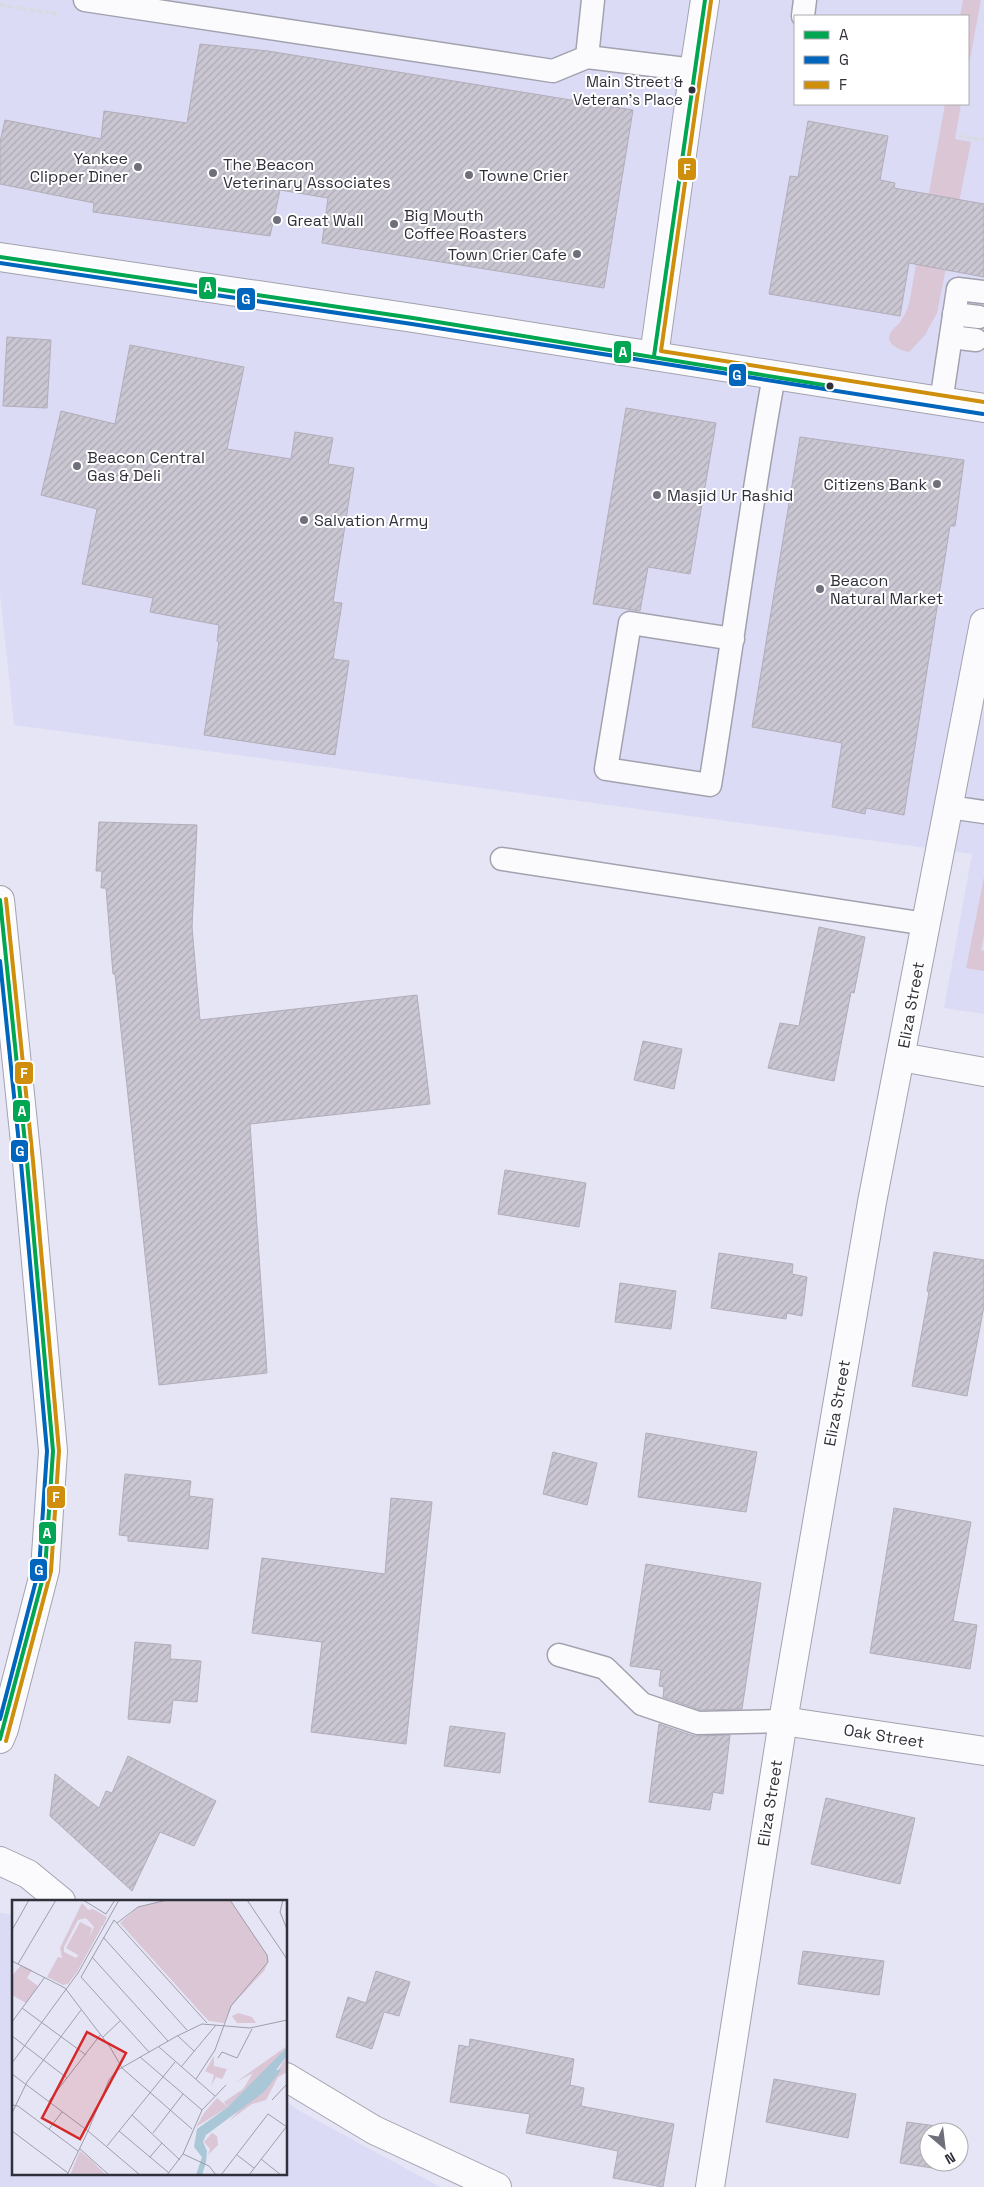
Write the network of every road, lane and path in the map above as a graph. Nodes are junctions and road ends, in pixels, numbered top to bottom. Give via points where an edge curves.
1 (85, 0) edge
2 (594, 0) edge
3 (705, 0) edge
4 (806, 0) edge
5 (803, 15) edge
6 (587, 56) junction
7 (694, 70) junction
8 (960, 136) dead end
9 (984, 140) edge
10 (0, 257) edge
11 (984, 292) edge
12 (954, 314) junction
13 (979, 317) dead end
14 (951, 337) junction
15 (976, 340) dead end
16 (654, 356) junction
17 (774, 376) junction
18 (941, 402) junction
19 (984, 408) edge
20 (984, 623) edge
21 (733, 639) junction
22 (949, 807) junction
23 (984, 812) edge
24 (502, 859) dead end
25 (0, 900) edge
26 (926, 924) junction
27 (901, 1057) junction
28 (984, 1072) edge
29 (559, 1655) dead end
30 (783, 1721) junction
31 (0, 1739) edge
32 (984, 1752) edge
33 (0, 1861) edge
34 (60, 1900) edge
35 (288, 2078) edge
36 (496, 2187) edge
37 (710, 2187) edge

1 - 6 lane via 553,72
2 - 6 lane
3 - 7 street
4 - 5 lane
6 - 7 lane
7 - 16 street
8 - 9 path
10 - 16 street
11 - 12 lane via 958,289
12 - 13 lane
12 - 14 lane
14 - 15 lane
14 - 18 lane
16 - 17 street
17 - 18 street
17 - 21 lane
18 - 19 street
20 - 22 street, Eliza Street
21 - 21 lane via 630,623 606,769 710,785
22 - 23 lane
22 - 26 street, Eliza Street
24 - 26 lane
25 - 31 street via 53,1451 45,1570
26 - 27 street, Eliza Street
27 - 28 street
27 - 30 street, Eliza Street via 872,1202
29 - 30 lane via 605,1668 642,1704 698,1723
30 - 32 street, Oak Street
30 - 37 street, Eliza Street
33 - 34 street via 28,1874
35 - 36 street via 374,2130

